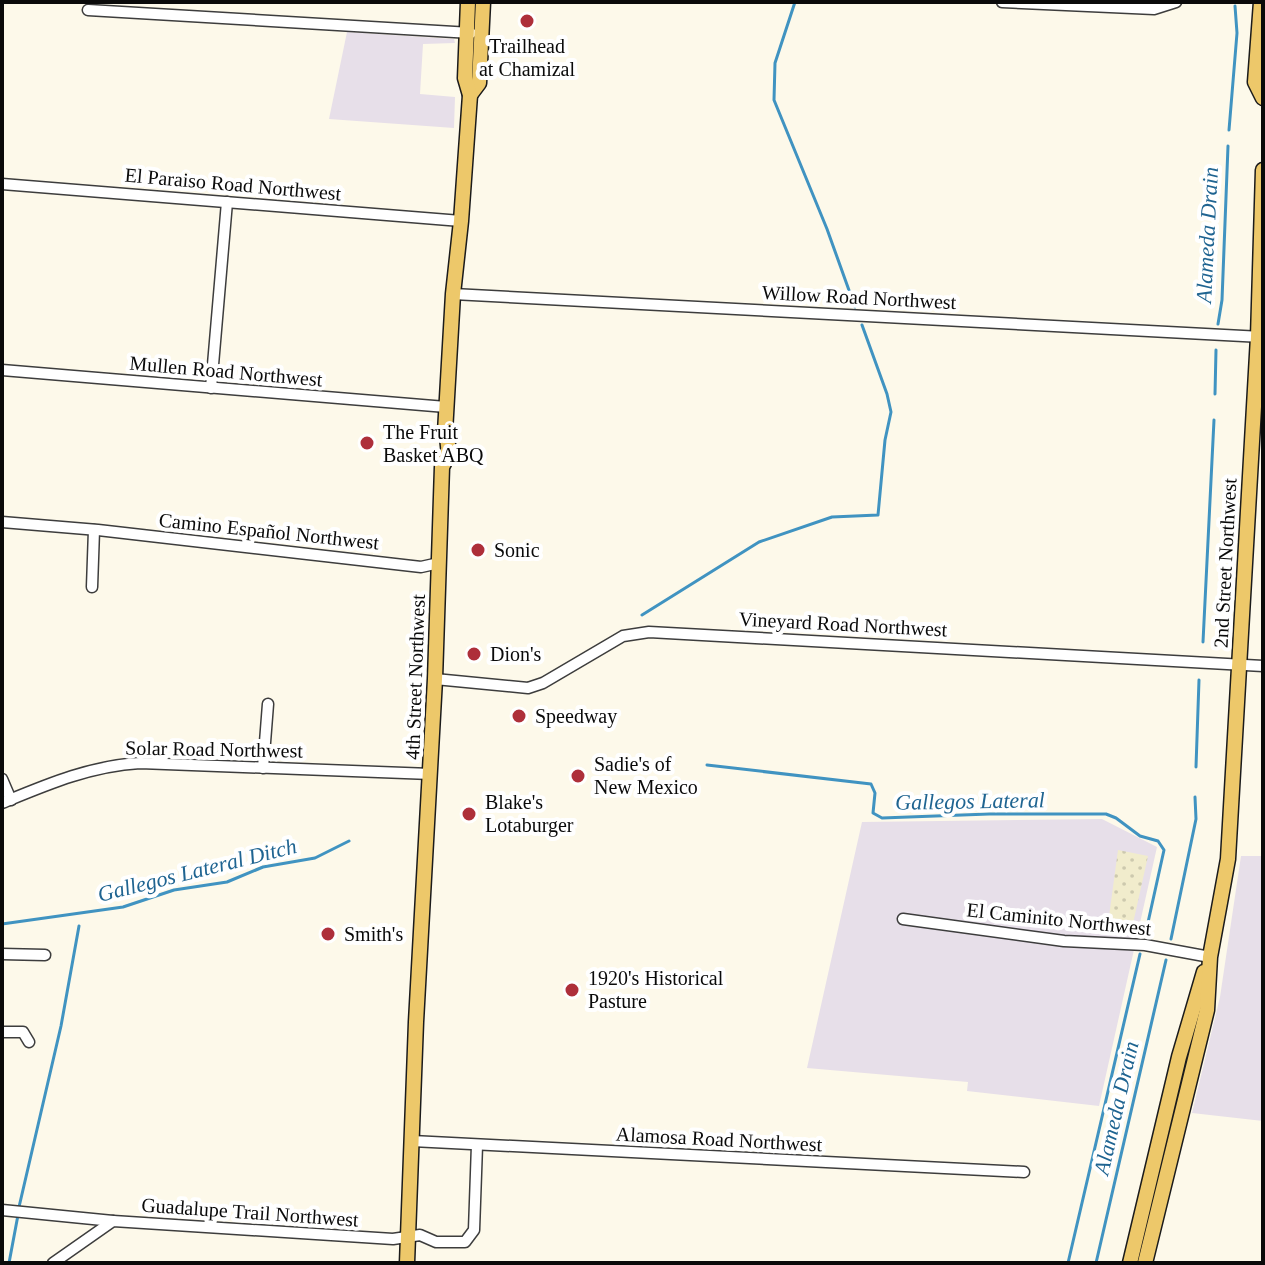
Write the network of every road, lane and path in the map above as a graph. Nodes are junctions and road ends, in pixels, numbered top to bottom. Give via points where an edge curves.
1 (468, 2) edge
2 (483, 2) edge
3 (1002, 2) edge
4 (1176, 2) edge
5 (1261, 2) edge
6 (88, 10) dead end
7 (474, 33) junction
8 (1263, 98) edge
9 (1263, 170) edge
10 (2, 184) edge
11 (227, 202) junction
12 (461, 221) junction
13 (453, 294) junction
14 (1260, 337) edge
15 (2, 370) edge
16 (211, 388) junction
17 (446, 407) junction
18 (2, 522) edge
19 (94, 530) junction
20 (439, 563) junction
21 (92, 587) dead end
22 (1239, 664) junction
23 (1263, 666) edge
24 (435, 679) junction
25 (268, 704) dead end
26 (263, 768) junction
27 (431, 774) junction
28 (2, 779) edge
29 (6, 801) edge
30 (903, 919) dead end
31 (2, 954) edge
32 (45, 955) dead end
33 (1210, 957) junction
34 (2, 1032) edge
35 (29, 1042) dead end
36 (412, 1141) junction
37 (477, 1145) junction
38 (1024, 1172) dead end
39 (2, 1210) edge
40 (113, 1221) junction
41 (409, 1236) junction
42 (53, 1263) edge
43 (407, 1263) edge
44 (1130, 1263) edge
45 (1145, 1263) edge

1 - 7 main road
2 - 7 main road
3 - 4 street via 1154,9
5 - 8 main road via 1255,82
6 - 7 street
7 - 12 main road via 479,83 470,95
9 - 14 main road, 2nd Street Northwest
10 - 11 street, El Paraiso Road Northwest
11 - 12 street, El Paraiso Road Northwest
11 - 16 street
12 - 13 main road
13 - 14 street, Willow Road Northwest
13 - 17 main road
14 - 22 main road, 2nd Street Northwest
15 - 16 street, Mullen Road Northwest
16 - 17 street, Mullen Road Northwest
17 - 20 main road, 4th Street Northwest via 440,441
18 - 19 street, Camino Español Northwest
19 - 20 street, Camino Español Northwest via 421,567
19 - 21 street
20 - 24 main road, 4th Street Northwest
22 - 23 street, Vineyard Road Northwest
22 - 24 street, Vineyard Road Northwest via 649,632 623,636 528,688
22 - 33 main road, 2nd Street Northwest via 1228,859
24 - 27 main road, 4th Street Northwest
25 - 26 street
26 - 27 street, Solar Road Northwest
26 - 29 street, Solar Road Northwest via 116,765 67,776
27 - 36 main road, 4th Street Northwest
28 - 29 street
30 - 33 street, El Caminito Northwest
31 - 32 street
33 - 44 main road, 2nd Street Northwest via 1179,1057
33 - 45 main road, 2nd Street Northwest via 1207,1010
34 - 35 street via 23,1032
36 - 37 street, Alamosa Road Northwest
36 - 41 main road, 4th Street Northwest
37 - 38 street, Alamosa Road Northwest
37 - 41 street, Guadalupe Trail Northwest via 470,1239 436,1242
39 - 40 street
40 - 41 street, Guadalupe Trail Northwest
40 - 42 street, Guadalupe Trail Northwest
41 - 43 main road, 4th Street Northwest

